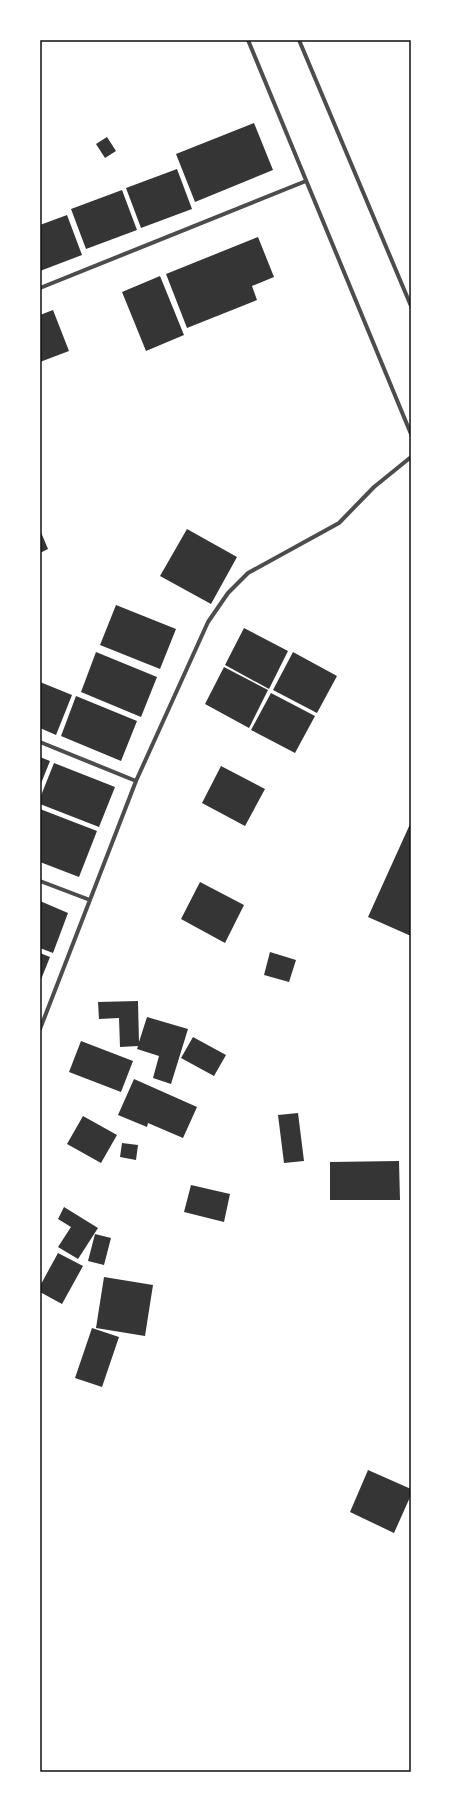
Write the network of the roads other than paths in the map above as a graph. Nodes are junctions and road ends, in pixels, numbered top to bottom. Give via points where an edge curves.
1 (248, 40) edge
2 (298, 40) edge
3 (306, 181) junction
4 (40, 288) edge
5 (411, 306) edge
6 (411, 434) edge
7 (411, 457) edge
8 (40, 742) edge
9 (136, 781) junction
10 (40, 881) edge
11 (90, 900) junction
12 (42, 1020) edge
13 (40, 1029) edge

1 - 3 street
2 - 5 street
3 - 4 street
3 - 6 street
7 - 9 street via 374,487 339,523 248,573 228,593 208,622
8 - 9 street
9 - 11 street
10 - 11 street
11 - 12 street
12 - 13 street

